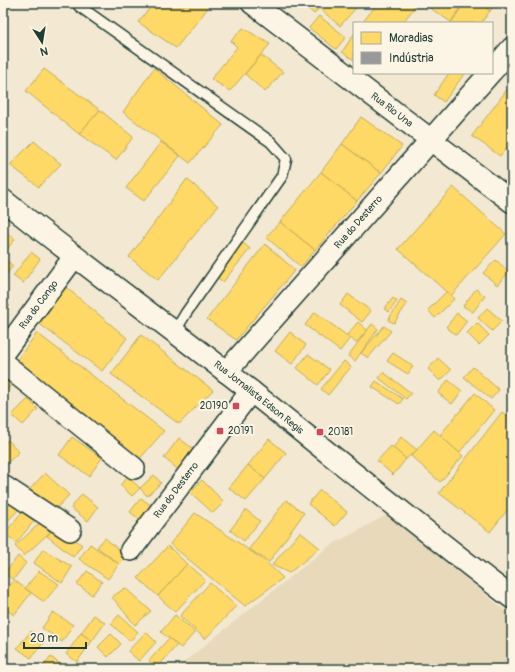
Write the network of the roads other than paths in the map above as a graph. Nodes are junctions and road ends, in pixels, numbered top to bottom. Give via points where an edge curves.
1 (252, 3) edge
2 (79, 6) dead end
3 (512, 48) edge
4 (493, 70) edge
5 (489, 74) edge
6 (432, 139) junction
7 (3, 200) edge
8 (512, 202) edge
9 (74, 257) junction
10 (174, 333) junction
11 (3, 352) edge
12 (3, 363) edge
13 (226, 372) junction
14 (251, 391) junction
15 (134, 468) dead end
16 (3, 486) edge
17 (70, 530) dead end
18 (131, 550) dead end
19 (512, 598) edge

1 - 6 street, Rua Rio Una
2 - 10 lane via 271,142 286,159 282,176
3 - 4 street, Rua do Desterro
5 - 6 street, Rua do Desterro
6 - 8 street, Rua Rio Una
6 - 13 street, Rua do Desterro
7 - 9 street, Rua Jornalista Edson Regis
9 - 10 street, Rua Jornalista Edson Regis
9 - 11 street, Rua do Congo
10 - 13 street, Rua Jornalista Edson Regis
12 - 15 street
13 - 14 street, Rua Jornalista Edson Regis
14 - 18 street, Rua do Desterro
14 - 19 street, Rua Jornalista Edson Regis
16 - 17 street

